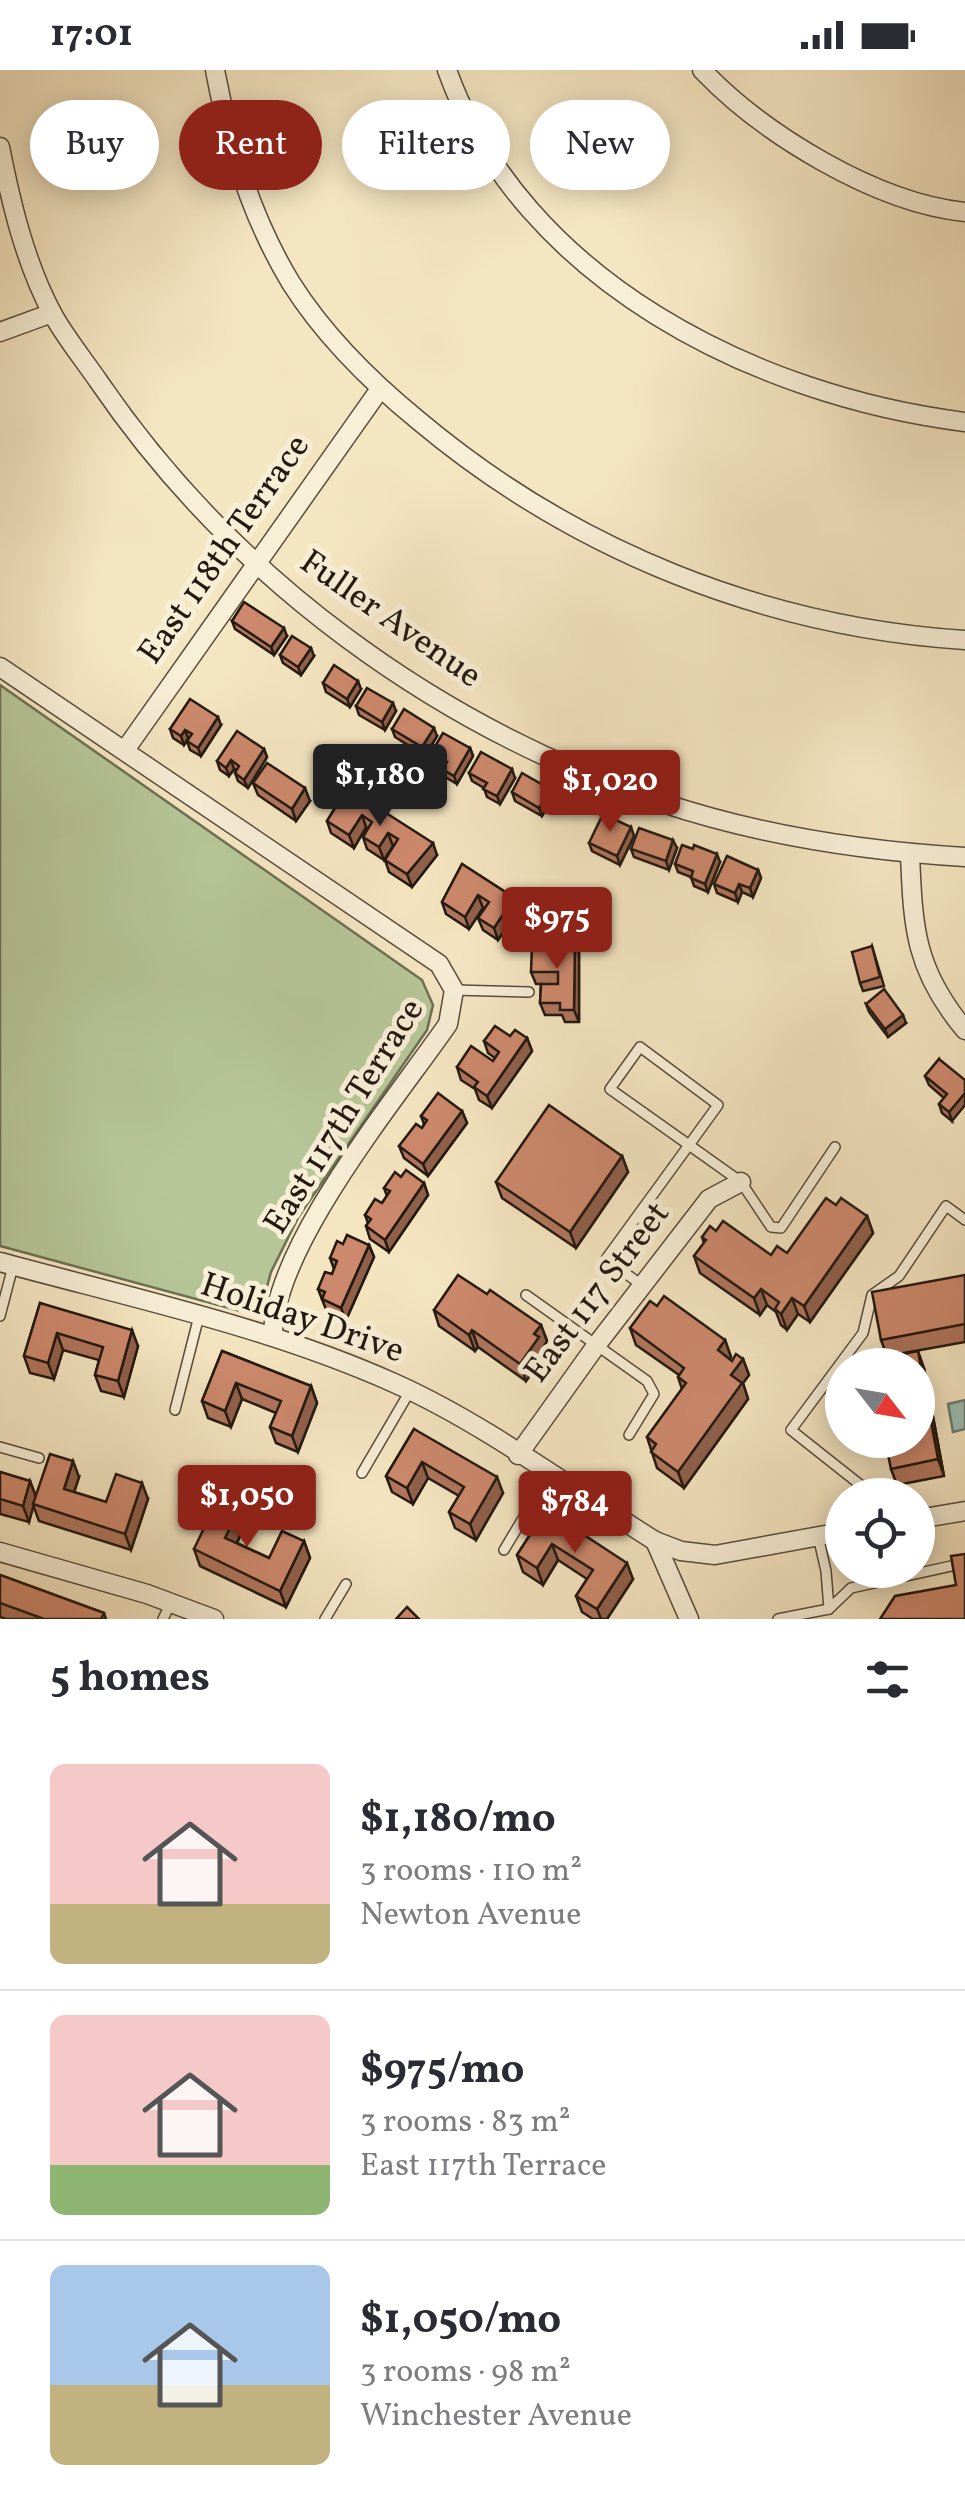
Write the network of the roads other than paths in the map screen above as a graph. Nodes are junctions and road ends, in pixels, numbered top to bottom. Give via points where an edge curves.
1 (215, 70) edge
2 (447, 70) edge
3 (702, 70) edge
4 (0, 147) edge
5 (965, 212) edge
6 (52, 314) junction
7 (0, 332) edge
8 (380, 389) junction
9 (965, 422) edge
10 (256, 561) junction
11 (965, 640) edge
12 (0, 667) edge
13 (125, 750) junction
14 (910, 854) junction
15 (965, 857) edge
16 (454, 990) junction
17 (530, 992) dead end
18 (965, 1030) edge
19 (689, 1144) junction
20 (835, 1147) dead end
21 (741, 1182) junction
22 (965, 1220) edge
23 (6, 1264) edge
24 (644, 1286) junction
25 (526, 1295) dead end
26 (0, 1316) edge
27 (199, 1316) junction
28 (273, 1336) junction
29 (598, 1343) junction
30 (410, 1391) junction
31 (175, 1410) dead end
32 (629, 1435) dead end
33 (0, 1448) edge
34 (518, 1455) junction
35 (40, 1458) dead end
36 (362, 1472) dead end
37 (550, 1474) junction
38 (851, 1478) edge
39 (965, 1511) edge
40 (935, 1515) edge
41 (825, 1535) edge
42 (818, 1536) junction
43 (655, 1541) junction
44 (504, 1550) dead end
45 (0, 1552) edge
46 (965, 1563) edge
47 (346, 1584) dead end
48 (829, 1609) junction
49 (167, 1611) edge
50 (214, 1619) edge
51 (325, 1619) edge
52 (689, 1619) edge
53 (778, 1619) edge

1 - 8 street via 226,131 253,210 292,283
2 - 9 street via 480,141 512,187 596,272 655,314 783,380 893,411
3 - 5 street via 786,138 874,188
4 - 6 street, Fuller Avenue via 10,196
6 - 7 street
6 - 10 street, Fuller Avenue via 129,426
8 - 10 street, East 118th Terrace
8 - 11 street via 542,510 630,556 722,593 818,620
10 - 13 street, East 118th Terrace
10 - 14 street, Fuller Avenue via 305,607 415,686 534,752 660,802 792,837
12 - 13 street
13 - 16 street via 439,964
14 - 15 street, Fuller Avenue
14 - 18 street via 919,951 932,984
16 - 17 lane
16 - 28 street, East 117th Terrace via 448,1024 312,1218 283,1285
19 - 19 lane via 610,1089 640,1047 718,1104
19 - 21 lane
19 - 24 lane via 606,1259
20 - 21 lane via 780,1228 771,1227
21 - 24 street, East 117 Street via 710,1199
22 - 38 lane via 946,1206 899,1276 872,1295 863,1333 791,1430
23 - 26 lane
23 - 27 street, Holiday Drive
24 - 29 street, East 117 Street
25 - 29 lane
27 - 28 street, Holiday Drive
27 - 31 lane
28 - 30 street, Holiday Drive
29 - 32 lane via 654,1394
29 - 34 street, East 117 Street
30 - 34 street, Holiday Drive
30 - 36 lane
33 - 35 lane
34 - 37 street, Holiday Drive
37 - 43 street, Holiday Drive
37 - 44 lane
39 - 40 street
41 - 42 street, Holiday Drive
42 - 43 street, Holiday Drive via 715,1555
42 - 48 lane
43 - 52 street
45 - 49 street
46 - 48 lane via 851,1588
47 - 51 lane
48 - 53 lane
49 - 50 street

